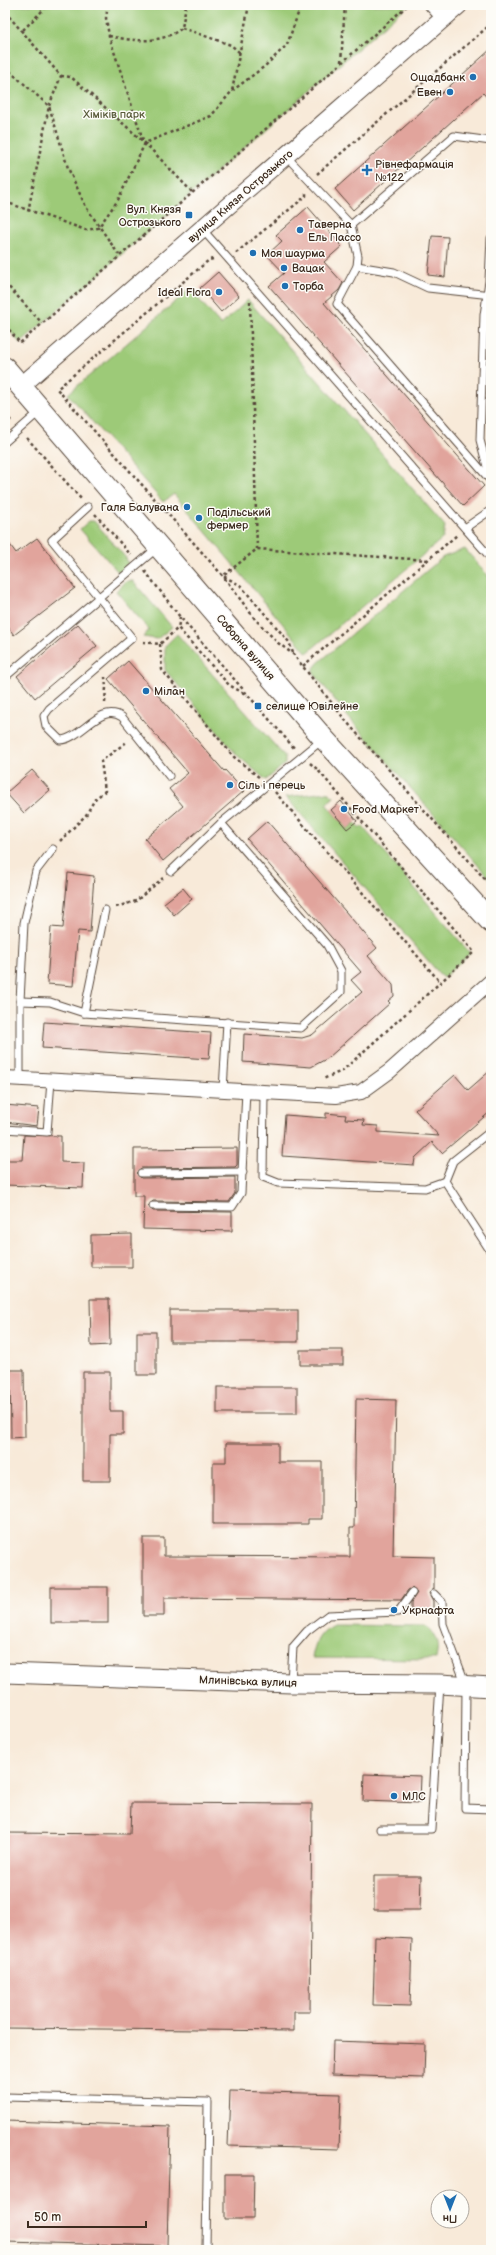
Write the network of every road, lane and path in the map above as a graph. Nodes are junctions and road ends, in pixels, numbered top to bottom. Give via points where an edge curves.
1 (48, 5) edge
2 (108, 5) edge
3 (186, 5) edge
4 (249, 5) edge
5 (301, 5) edge
6 (306, 5) edge
7 (345, 5) edge
8 (408, 5) edge
9 (432, 5) edge
10 (459, 5) edge
11 (345, 9) junction
12 (5, 12) edge
13 (444, 18) junction
14 (491, 24) edge
15 (182, 28) junction
16 (23, 30) junction
17 (109, 36) junction
18 (240, 53) junction
19 (342, 63) junction
20 (5, 67) edge
21 (62, 76) junction
22 (232, 91) junction
23 (49, 106) junction
24 (491, 141) edge
25 (145, 143) junction
26 (286, 156) junction
27 (310, 180) junction
28 (192, 192) junction
29 (5, 202) edge
30 (28, 212) junction
31 (352, 225) junction
32 (98, 228) junction
33 (202, 228) junction
34 (491, 238) edge
35 (119, 255) junction
36 (229, 259) junction
37 (357, 266) junction
38 (250, 282) junction
39 (5, 283) edge
40 (490, 295) edge
41 (42, 323) junction
42 (5, 325) edge
43 (5, 368) edge
44 (21, 386) junction
45 (41, 410) junction
46 (5, 414) edge
47 (20, 431) junction
48 (5, 442) edge
49 (491, 481) edge
50 (88, 507) junction
51 (491, 510) edge
52 (465, 528) junction
53 (158, 547) junction
54 (257, 550) junction
55 (491, 558) edge
56 (428, 560) junction
57 (139, 564) junction
58 (223, 576) junction
59 (99, 598) junction
60 (180, 617) junction
61 (178, 628) junction
62 (160, 644) junction
63 (138, 646) dead end
64 (293, 654) junction
65 (304, 666) junction
66 (104, 673) dead end
67 (5, 677) edge
68 (249, 696) junction
69 (104, 714) junction
70 (136, 735) junction
71 (324, 739) junction
72 (303, 758) junction
73 (169, 776) dead end
74 (268, 786) junction
75 (222, 823) junction
76 (53, 848) joint
77 (171, 871) joint
78 (491, 886) edge
79 (105, 910) joint
80 (491, 922) edge
81 (491, 981) edge
82 (441, 984) junction
83 (20, 1000) junction
84 (84, 1013) junction
85 (228, 1022) junction
86 (5, 1078) edge
87 (20, 1079) junction
88 (318, 1080) dead end
89 (51, 1081) junction
90 (223, 1090) junction
91 (246, 1092) junction
92 (264, 1092) junction
93 (5, 1128) edge
94 (491, 1131) edge
95 (243, 1172) junction
96 (141, 1173) dead end
97 (445, 1181) junction
98 (153, 1206) dead end
99 (491, 1252) edge
100 (412, 1593) dead end
101 (434, 1594) dead end
102 (5, 1673) edge
103 (291, 1683) junction
104 (440, 1684) junction
105 (466, 1685) junction
106 (491, 1687) edge
107 (491, 1809) edge
108 (380, 1829) dead end
109 (5, 2097) edge
110 (206, 2250) edge

1 - 16 path
2 - 17 path via 106,18
3 - 15 path
4 - 18 path
5 - 22 path via 287,45
6 - 11 path
7 - 11 path
8 - 19 path
9 - 13 street
10 - 13 street, вулиця Князя Острозького
11 - 19 path
12 - 16 path
13 - 26 street, вулиця Князя Острозького
14 - 27 path
15 - 17 path via 174,34 136,42
15 - 18 path via 231,45
16 - 21 path
17 - 25 path
18 - 22 path
19 - 28 path
20 - 23 path
21 - 23 path
21 - 25 path via 71,77
22 - 25 path via 212,116
23 - 30 path
23 - 32 path via 68,168
24 - 31 lane via 454,136
25 - 28 path
25 - 32 path via 118,200
26 - 27 lane
26 - 33 street, вулиця Князя Острозького
27 - 31 lane
27 - 36 path via 306,196
28 - 35 path
29 - 30 path
30 - 32 path via 86,230
31 - 37 lane via 358,256
32 - 35 path
33 - 36 lane
33 - 44 street, вулиця Князя Острозького
34 - 40 lane
35 - 41 path
36 - 38 lane
36 - 58 path via 209,260 57,389
37 - 40 lane via 394,272 428,288
37 - 49 lane via 337,304
38 - 52 lane
38 - 54 path
39 - 41 path
40 - 49 lane via 484,315 480,440
41 - 42 path via 20,343
43 - 44 main road, Соборна вулиця
44 - 45 main road, Соборна вулиця
45 - 47 lane
45 - 53 main road, Соборна вулиця
46 - 47 path
47 - 48 lane
47 - 50 path
50 - 57 path
50 - 59 lane via 52,540
51 - 52 lane
52 - 55 lane
52 - 56 path
53 - 57 lane
53 - 71 main road, Соборна вулиця
54 - 56 path
54 - 58 path
56 - 65 path
57 - 59 lane
57 - 60 path
58 - 64 path via 255,619 278,643
58 - 64 path via 240,585 289,642
59 - 67 lane
59 - 69 lane via 132,638 44,716 46,726 54,735 60,740 69,740
60 - 61 path
60 - 68 path
61 - 62 path
61 - 68 path via 229,685
62 - 63 path via 144,642
62 - 74 path via 162,670 234,757
64 - 65 path
65 - 78 path via 346,721
66 - 69 path
68 - 72 path
69 - 70 lane via 116,713
70 - 73 lane
70 - 76 path via 102,761 105,791 95,799 86,815
71 - 72 lane
71 - 80 main road, Соборна вулиця
72 - 74 lane
72 - 82 path via 317,769 474,952
74 - 75 lane
74 - 82 path
75 - 77 lane
75 - 85 lane via 327,945 341,971 341,992 301,1028
76 - 83 lane via 36,871 30,896 24,924
77 - 79 path via 136,901
79 - 84 lane
81 - 92 street via 390,1071 361,1092 336,1096
82 - 88 path via 342,1071
83 - 84 lane via 50,1002
83 - 87 lane
84 - 85 lane
85 - 90 lane
86 - 87 street
87 - 89 street
89 - 90 street
89 - 93 lane via 48,1132
90 - 91 street
91 - 92 street
91 - 95 lane
92 - 97 lane via 263,1177 278,1184 425,1188
94 - 97 lane via 453,1161
95 - 96 lane
95 - 98 lane via 241,1193 232,1207
97 - 99 lane
100 - 103 lane via 398,1612 328,1615 293,1647
101 - 105 lane via 442,1602 443,1624
102 - 103 main road, Млинівська вулиця
103 - 104 main road, Млинівська вулиця
104 - 105 main road, Млинівська вулиця
104 - 108 lane via 431,1829
105 - 106 main road, Млинівська вулиця
105 - 107 lane via 465,1808
109 - 110 lane via 208,2102

